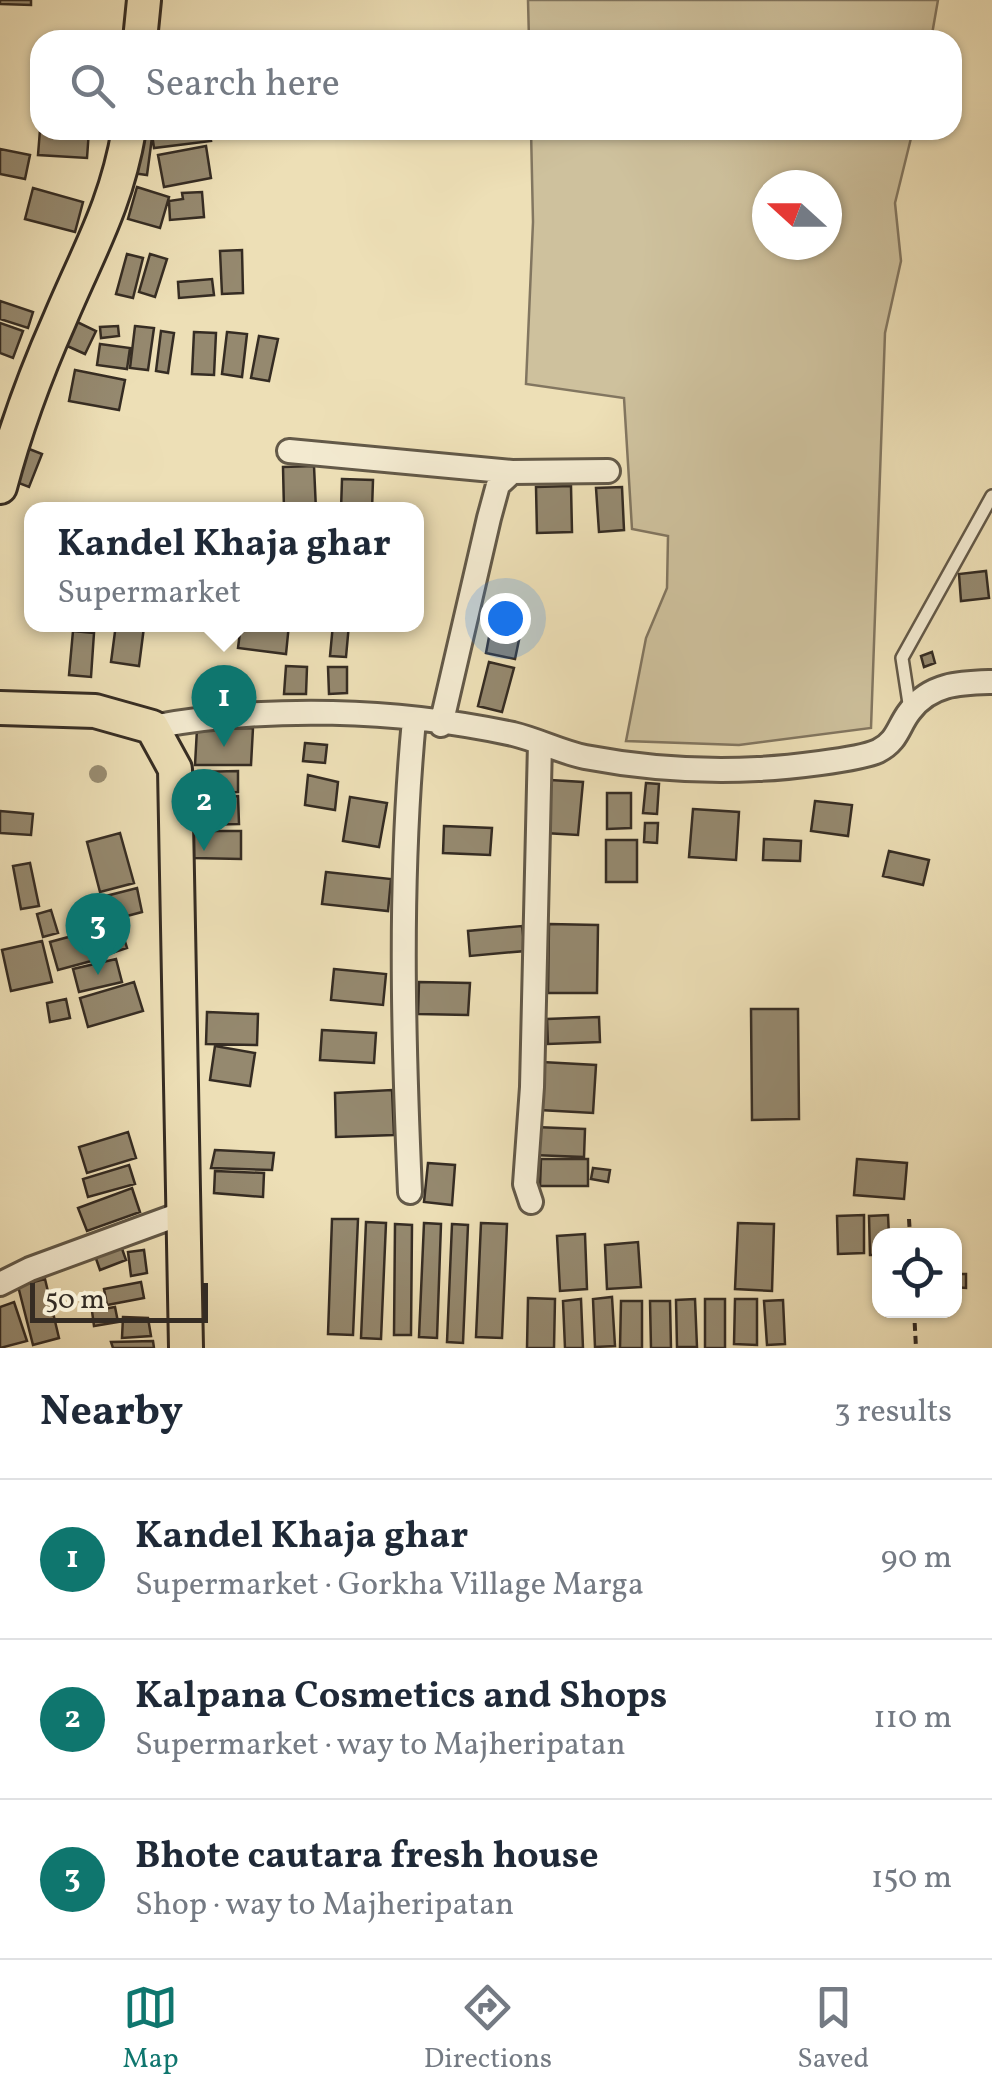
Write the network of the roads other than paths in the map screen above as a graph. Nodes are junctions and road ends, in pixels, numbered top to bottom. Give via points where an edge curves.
1 (144, 0) edge
2 (141, 30) edge
3 (127, 140) edge
4 (288, 451) dead end
5 (608, 471) dead end
6 (512, 472) junction
7 (0, 487) edge
8 (992, 496) edge
9 (992, 682) edge
10 (0, 708) edge
11 (910, 710) junction
12 (414, 720) junction
13 (441, 725) junction
14 (152, 727) junction
15 (540, 743) junction
16 (410, 1192) dead end
17 (531, 1202) dead end
18 (182, 1213) junction
19 (0, 1284) edge
20 (186, 1348) edge

1 - 2 main road
3 - 7 main road via 104,229 41,363
4 - 6 street
5 - 6 street
6 - 13 street via 498,485
8 - 11 lane via 902,658
9 - 11 street via 955,683
10 - 14 main road via 95,711
11 - 15 street via 896,739 876,752 762,769 672,770
12 - 13 street
12 - 14 street via 242,714
12 - 16 street via 402,954
13 - 15 street
14 - 18 main road via 176,769
15 - 17 street via 525,1184
18 - 19 street
18 - 20 main road

